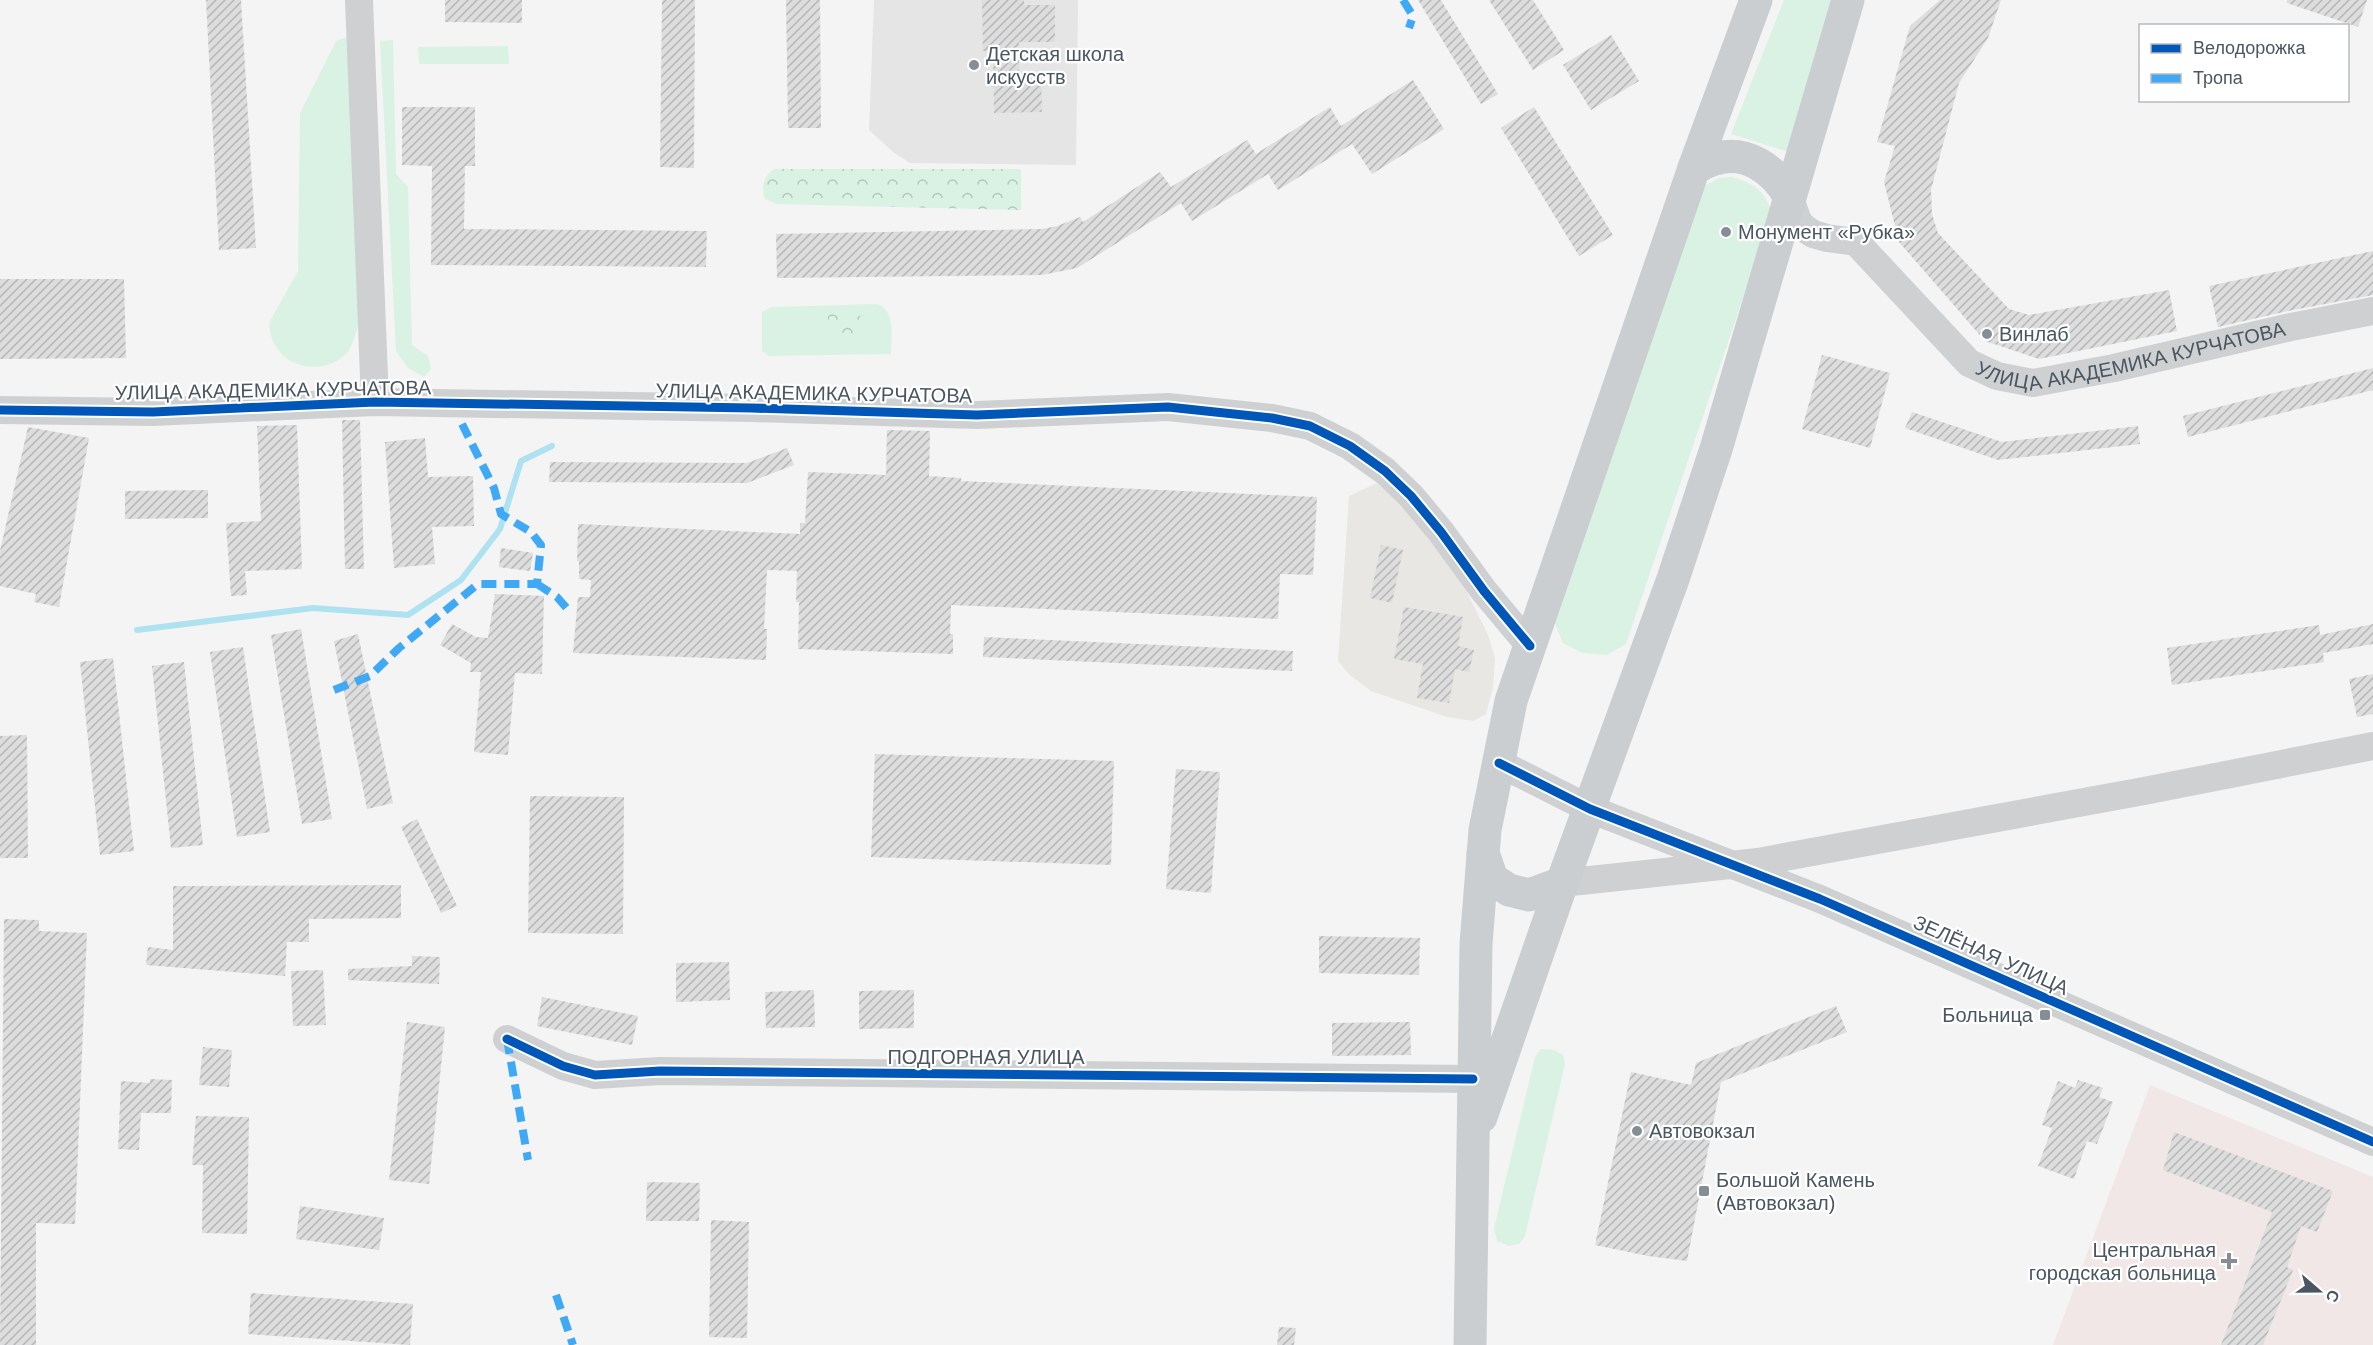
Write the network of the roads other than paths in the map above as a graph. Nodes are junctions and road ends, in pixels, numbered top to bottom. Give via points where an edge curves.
1 (359, 0) edge
2 (1756, 0) edge
3 (1848, 0) edge
4 (1694, 168) junction
5 (1790, 196) junction
6 (2373, 311) edge
7 (375, 402) junction
8 (0, 410) edge
9 (1530, 646) junction
10 (2373, 746) edge
11 (1499, 763) junction
12 (1590, 809) junction
13 (1483, 853) junction
14 (1733, 866) junction
15 (1562, 883) junction
16 (507, 1039) dead end
17 (1473, 1078) junction
18 (1473, 1141) junction
19 (2373, 1142) edge
20 (1470, 1345) edge

1 - 7 street
2 - 4 main road
3 - 5 main road
4 - 5 main road, УЛИЦА АКАДЕМИКА КУРЧАТОВА via 1717,158 1744,158 1770,170
4 - 9 main road
5 - 6 street, УЛИЦА АКАДЕМИКА КУРЧАТОВА via 1804,228 1827,238 1856,242 1969,363 1983,372 2016,381 2033,383 2114,368
5 - 12 main road via 1716,449
7 - 8 street, УЛИЦА АКАДЕМИКА КУРЧАТОВА via 153,412
7 - 9 street, УЛИЦА АКАДЕМИКА КУРЧАТОВА via 977,415 1168,407 1310,426 1350,446 1384,471 1426,514
9 - 11 main road via 1511,701
10 - 14 street
11 - 12 street, ЗЕЛЁНАЯ УЛИЦА
11 - 13 main road
12 - 14 street, ЗЕЛЁНАЯ УЛИЦА
12 - 15 main road
13 - 15 main road via 1492,879 1509,890 1529,895
13 - 17 main road
14 - 15 street
14 - 19 street, ЗЕЛЁНАЯ УЛИЦА via 1820,899
15 - 18 main road
16 - 17 street, ПОДГОРНАЯ УЛИЦА via 563,1066 595,1075 660,1071
17 - 18 main road
18 - 20 main road

